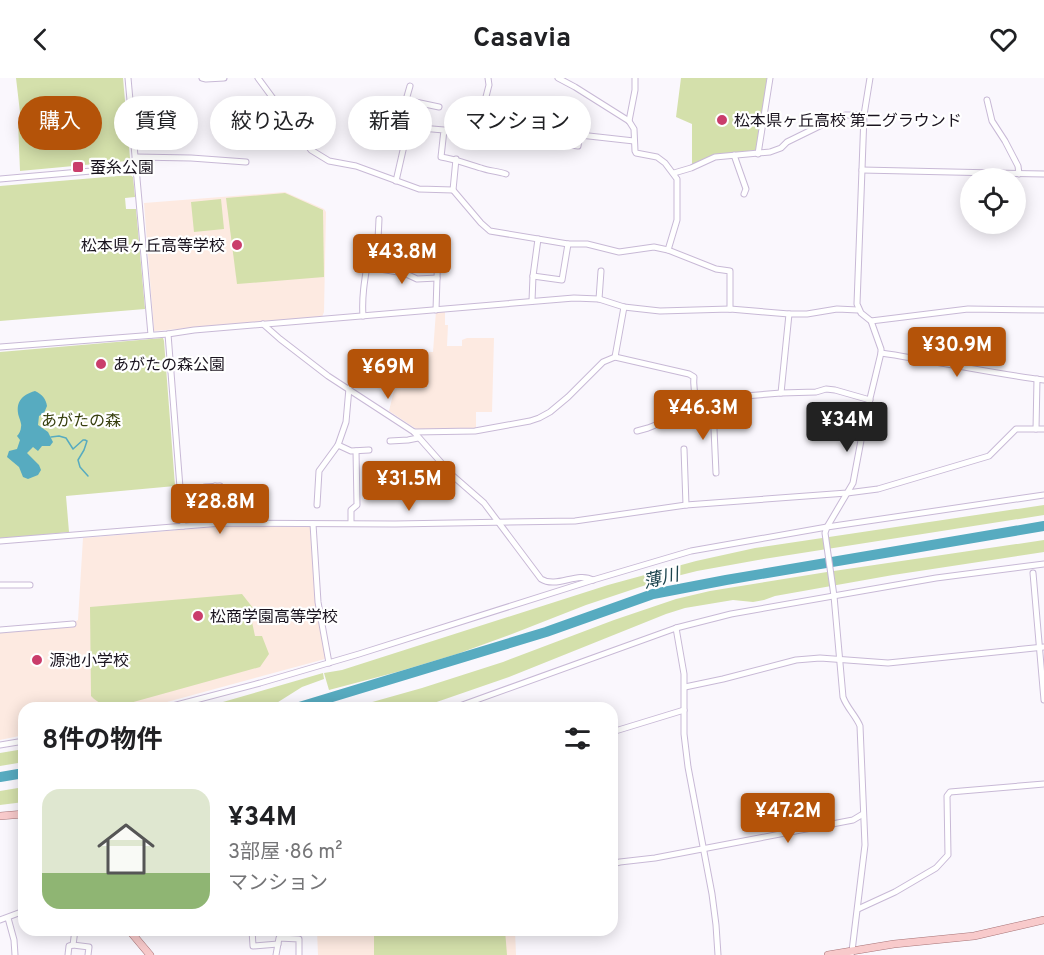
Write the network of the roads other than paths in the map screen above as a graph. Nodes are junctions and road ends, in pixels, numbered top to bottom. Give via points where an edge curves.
1 (128, 78) edge
2 (202, 78) edge
3 (224, 78) edge
4 (258, 78) edge
5 (488, 78) edge
6 (558, 78) edge
7 (635, 78) edge
8 (770, 78) edge
9 (870, 78) edge
10 (410, 86) dead end
11 (407, 96) edge
12 (486, 96) edge
13 (987, 100) dead end
14 (432, 106) edge
15 (439, 107) dead end
16 (864, 115) junction
17 (629, 121) junction
18 (432, 129) edge
19 (591, 136) edge
20 (634, 141) junction
21 (403, 150) edge
22 (758, 154) junction
23 (734, 156) junction
24 (136, 157) junction
25 (456, 159) junction
26 (246, 162) dead end
27 (136, 167) junction
28 (1018, 168) edge
29 (862, 170) junction
30 (960, 172) edge
31 (674, 173) junction
32 (506, 174) dead end
33 (1026, 174) edge
34 (1044, 174) edge
35 (0, 179) edge
36 (396, 181) junction
37 (453, 190) junction
38 (744, 194) dead end
39 (379, 219) dead end
40 (538, 239) junction
41 (378, 240) junction
42 (568, 244) junction
43 (668, 250) junction
44 (368, 267) junction
45 (601, 271) dead end
46 (533, 276) junction
47 (437, 278) junction
48 (598, 299) junction
49 (532, 301) junction
50 (624, 307) junction
51 (729, 309) junction
52 (436, 310) junction
53 (858, 310) junction
54 (1044, 310) edge
55 (789, 314) junction
56 (363, 316) junction
57 (871, 321) junction
58 (263, 324) junction
59 (168, 334) junction
60 (151, 335) junction
61 (0, 347) edge
62 (881, 353) junction
63 (615, 357) junction
64 (1037, 379) junction
65 (1044, 380) edge
66 (349, 388) junction
67 (781, 393) junction
68 (870, 400) junction
69 (713, 407) junction
70 (703, 408) junction
71 (1036, 429) junction
72 (1044, 429) edge
73 (637, 431) dead end
74 (414, 432) junction
75 (418, 438) junction
76 (390, 441) dead end
77 (338, 445) junction
78 (684, 449) dead end
79 (369, 450) dead end
80 (356, 451) junction
81 (716, 473) dead end
82 (205, 487) dead end
83 (847, 494) junction
84 (1044, 495) edge
85 (317, 505) dead end
86 (686, 505) junction
87 (222, 523) junction
88 (351, 523) junction
89 (501, 523) junction
90 (313, 524) junction
91 (183, 526) junction
92 (826, 530) junction
93 (0, 542) edge
94 (1041, 564) edge
95 (1028, 566) junction
96 (1033, 573) junction
97 (593, 580) junction
98 (0, 585) edge
99 (30, 585) dead end
100 (833, 593) junction
101 (73, 624) dead end
102 (676, 628) junction
103 (0, 630) edge
104 (1041, 648) edge
105 (839, 659) junction
106 (329, 663) junction
107 (685, 687) junction
108 (1044, 700) edge
109 (188, 702) edge
110 (471, 702) edge
111 (684, 710) junction
112 (618, 730) edge
113 (18, 742) edge
114 (0, 745) edge
115 (1044, 784) edge
116 (18, 814) edge
117 (863, 814) junction
118 (0, 816) edge
119 (703, 848) junction
120 (618, 862) edge
121 (858, 909) junction
122 (18, 914) edge
123 (8, 918) junction
124 (0, 920) edge
125 (1044, 920) edge
126 (74, 936) edge
127 (134, 936) edge
128 (252, 936) edge
129 (278, 944) junction
130 (73, 945) junction
131 (852, 953) edge
132 (15, 955) edge
133 (68, 955) edge
134 (88, 955) edge
135 (150, 955) edge
136 (276, 955) edge
137 (299, 955) edge
138 (718, 955) edge
139 (828, 955) edge

1 - 24 street
2 - 3 street
4 - 36 street via 311,150 329,161
5 - 12 street
6 - 17 street
7 - 17 street
8 - 22 street
9 - 16 street
10 - 11 street
13 - 28 street via 992,121
14 - 15 street
16 - 22 street via 838,117 781,148
16 - 29 street
17 - 20 street
18 - 25 street via 444,130 441,157
19 - 20 street
20 - 31 street via 636,153 657,157
21 - 36 street
22 - 23 street
23 - 31 street via 715,157
23 - 38 street via 746,189
24 - 26 street
24 - 27 street
25 - 32 street
25 - 37 street
27 - 35 street
27 - 60 street
29 - 30 street
29 - 53 street
31 - 43 street via 677,220
33 - 34 street
36 - 37 street via 422,190
37 - 40 street via 490,231
39 - 41 street
40 - 42 street
40 - 46 street
41 - 44 street via 371,239
41 - 47 street via 436,246
42 - 43 street via 588,243 619,252 654,247
42 - 46 street via 562,280
43 - 51 street via 730,271
44 - 47 street via 417,279
44 - 56 street
45 - 48 street
46 - 49 street
47 - 52 street
48 - 49 street
48 - 50 street
49 - 52 street
50 - 51 street via 660,311
50 - 63 street
51 - 55 street
52 - 56 street
53 - 55 street
53 - 57 street
54 - 57 street via 968,309
55 - 67 street
56 - 58 street
57 - 62 street
58 - 59 street
58 - 66 street
59 - 60 street
59 - 91 street
60 - 61 street
62 - 64 street
62 - 68 street
63 - 70 street via 689,374
63 - 74 street via 603,362 539,418 476,431
64 - 65 street
64 - 71 street
66 - 74 street
66 - 77 street via 346,422
67 - 68 street via 826,389
67 - 69 street via 732,398
68 - 83 street via 856,476
69 - 70 street
69 - 81 street
70 - 73 street
71 - 72 street
71 - 83 street via 1017,429 988,456 878,489
74 - 75 street
75 - 76 street
75 - 89 street
77 - 80 street
77 - 85 street via 319,471
78 - 86 street
79 - 80 street
80 - 88 street via 357,505 351,510
82 - 87 street via 218,486
83 - 86 street
83 - 92 street
84 - 92 street
86 - 89 street via 575,521
87 - 90 street
87 - 91 street
88 - 89 street
88 - 90 street
89 - 97 street via 546,582 587,577
90 - 106 street via 318,602
91 - 93 street
92 - 97 street via 691,551
92 - 100 street
94 - 95 street
94 - 96 street
95 - 96 street
95 - 100 street
96 - 104 street
97 - 106 street
98 - 99 street
100 - 102 street
100 - 105 street
101 - 103 street
102 - 107 street
102 - 110 street
104 - 105 street via 888,663
104 - 108 street
105 - 107 street via 796,660
105 - 117 street via 843,697 860,726
106 - 109 street
107 - 111 street
111 - 112 street
111 - 119 street via 687,767
113 - 114 street
115 - 121 street via 950,792 948,855 936,868
116 - 118 main road
117 - 119 street via 853,820
117 - 121 street via 865,845
119 - 120 street
119 - 138 street
121 - 131 street
122 - 123 street
123 - 124 street
123 - 132 street
125 - 131 main road via 974,936
126 - 130 street
127 - 135 main road
128 - 129 street via 253,946
129 - 136 street
129 - 137 street via 279,938 299,939
130 - 133 street via 69,946
130 - 134 street via 89,947
131 - 139 main road

